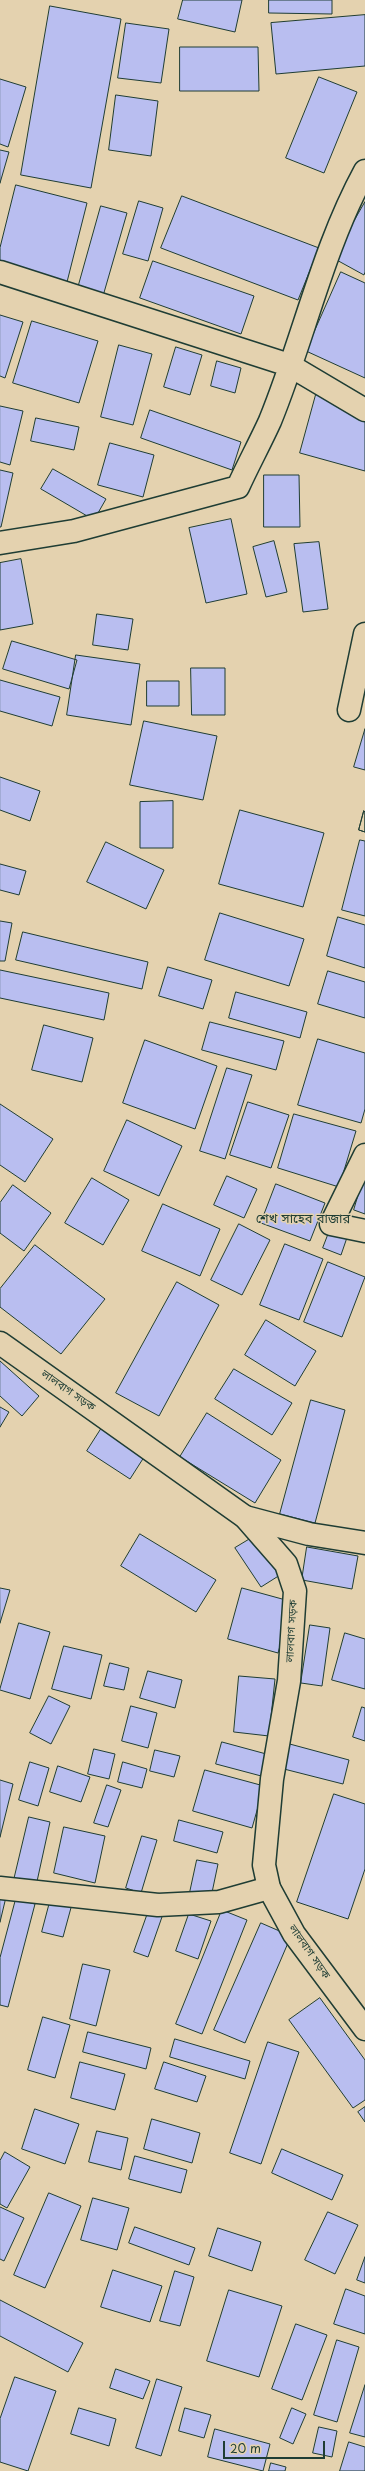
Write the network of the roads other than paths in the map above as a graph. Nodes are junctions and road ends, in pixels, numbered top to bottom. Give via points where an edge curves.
1 (365, 171) edge
2 (0, 272) edge
3 (289, 365) junction
4 (365, 410) edge
5 (0, 543) edge
6 (365, 634) edge
7 (349, 710) dead end
8 (365, 1155) edge
9 (365, 1231) edge
10 (0, 1343) edge
11 (244, 1516) junction
12 (365, 1543) edge
13 (0, 1888) edge
14 (269, 1888) junction
15 (365, 2029) edge

1 - 3 street via 347,204
2 - 3 street
3 - 4 street
3 - 5 street via 270,421 238,487 74,531
6 - 7 street
8 - 9 street via 331,1224
10 - 11 street, লালবাগ সড়ক
11 - 12 street via 309,1534
11 - 14 street, লালবাগ সড়ক via 286,1564 295,1591 289,1680 266,1829 264,1865
13 - 14 street via 158,1905 219,1902
14 - 15 street, লালবাগ সড়ক via 294,1934

